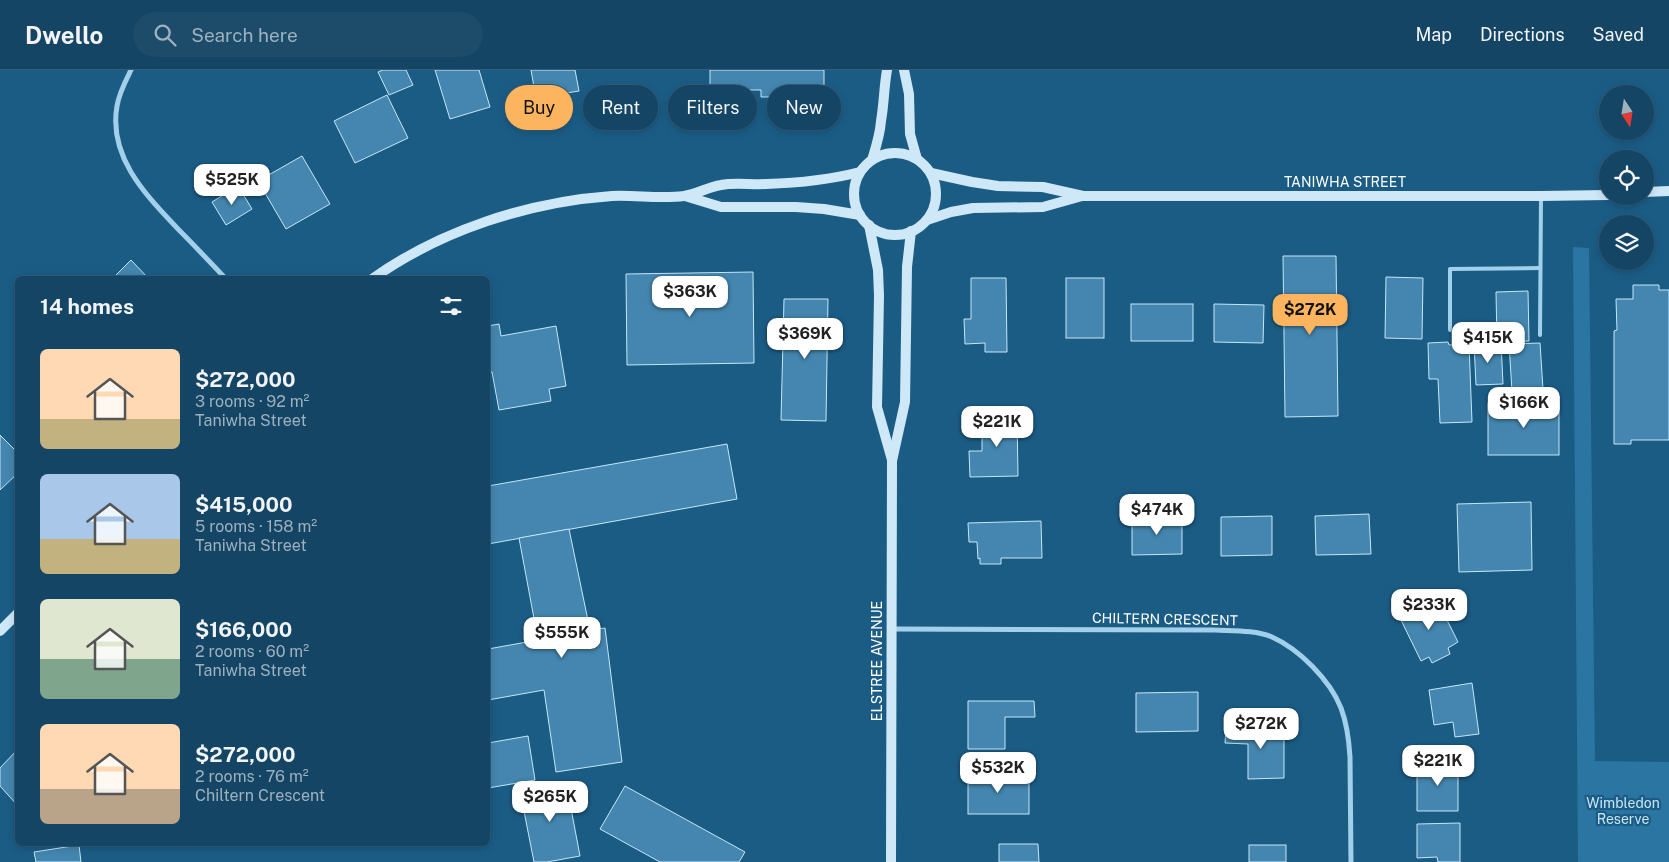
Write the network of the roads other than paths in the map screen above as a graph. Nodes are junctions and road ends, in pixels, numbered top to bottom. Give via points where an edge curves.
1 (131, 70) edge
2 (887, 70) edge
3 (904, 70) edge
4 (917, 159) junction
5 (872, 160) junction
6 (860, 172) junction
7 (931, 173) junction
8 (1669, 191) edge
9 (1654, 192) edge
10 (1599, 194) edge
11 (685, 196) junction
12 (1083, 196) junction
13 (1541, 196) junction
14 (860, 215) junction
15 (927, 220) junction
16 (869, 226) junction
17 (911, 231) junction
18 (1540, 268) junction
19 (223, 276) edge
20 (377, 276) edge
21 (1450, 330) dead end
22 (1540, 335) dead end
23 (892, 461) junction
24 (15, 617) edge
25 (891, 629) junction
26 (0, 631) edge
27 (891, 862) edge
28 (1351, 862) edge

1 - 19 street via 120,91 117,108 119,144 125,160 146,195
2 - 5 main road via 882,119
3 - 4 main road via 909,94 910,134
4 - 5 main road via 895,153 883,154
4 - 7 main road
5 - 6 main road
6 - 11 main road via 801,182 722,184
6 - 14 main road via 854,194
7 - 12 main road, TANIWHA STREET via 998,186 1043,186
7 - 15 main road via 936,197
8 - 9 main road
10 - 13 main road, TANIWHA STREET
11 - 14 main road via 721,207 796,207
11 - 20 main road via 595,198 513,213 444,238
12 - 13 main road, TANIWHA STREET
12 - 15 main road, TANIWHA STREET via 1043,207 973,208
13 - 18 lane
14 - 16 main road
15 - 17 main road
16 - 17 main road via 889,234
16 - 23 main road, ELSTREE AVENUE via 878,270 877,407
17 - 23 main road, ELSTREE AVENUE via 907,267 905,402
18 - 21 lane via 1450,269
18 - 22 lane
23 - 25 main road, ELSTREE AVENUE
24 - 26 main road
25 - 27 main road, ELSTREE AVENUE
25 - 28 street, CHILTERN CRESCENT via 1215,630 1271,637 1300,654 1314,667 1341,708 1349,740

